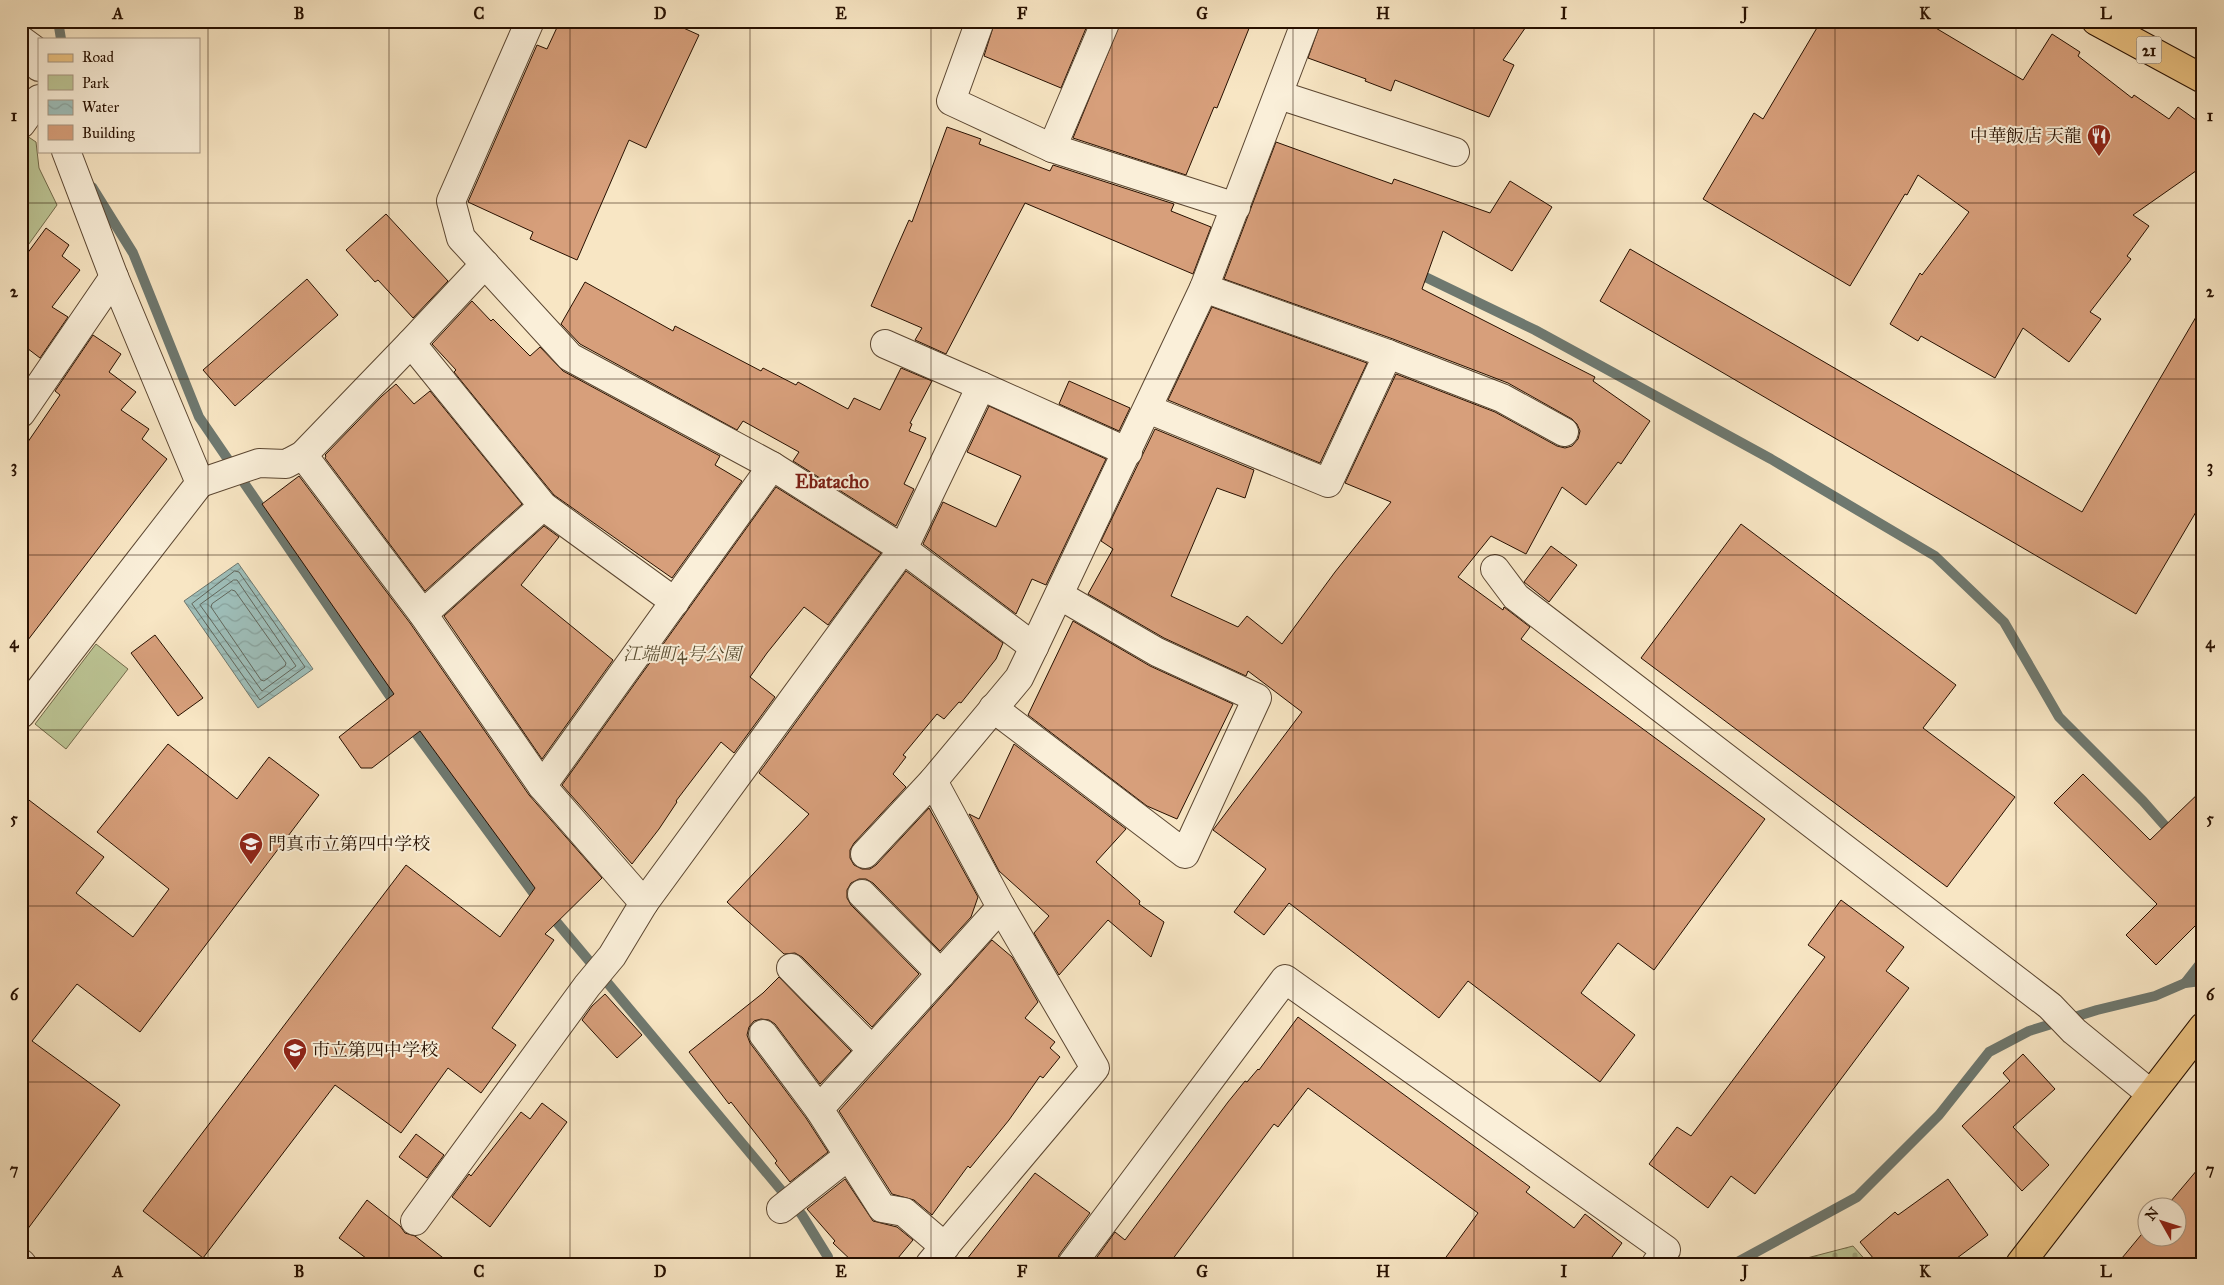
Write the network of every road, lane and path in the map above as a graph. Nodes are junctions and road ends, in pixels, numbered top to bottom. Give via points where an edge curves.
1 (530, 21) edge
2 (980, 21) edge
3 (1106, 21) edge
4 (1306, 21) edge
5 (2096, 21) edge
6 (21, 40) edge
7 (38, 62) edge
8 (2203, 79) edge
9 (1279, 95) junction
10 (38, 100) edge
11 (21, 124) edge
12 (1052, 148) junction
13 (66, 152) edge
14 (1455, 152) dead end
15 (1236, 207) junction
16 (485, 264) junction
17 (114, 277) junction
18 (1204, 288) junction
19 (411, 343) junction
20 (884, 344) dead end
21 (1388, 354) junction
22 (981, 386) junction
23 (1148, 409) junction
24 (21, 413) edge
25 (1564, 432) dead end
26 (1128, 452) junction
27 (303, 455) junction
28 (772, 466) junction
29 (206, 481) junction
30 (543, 506) junction
31 (903, 549) junction
32 (1495, 569) dead end
33 (1059, 595) junction
34 (674, 602) junction
35 (423, 614) junction
36 (1034, 646) junction
37 (25, 701) edge
38 (993, 708) junction
39 (933, 781) junction
40 (542, 786) junction
41 (865, 854) dead end
42 (862, 894) dead end
43 (644, 903) junction
44 (1001, 907) junction
45 (791, 968) dead end
46 (941, 974) junction
47 (2203, 1027) edge
48 (762, 1034) dead end
49 (872, 1050) junction
50 (2151, 1094) junction
51 (819, 1108) junction
52 (848, 1156) junction
53 (790, 1203) dead end
54 (415, 1221) dead end
55 (938, 1255) edge
56 (1072, 1264) edge
57 (1656, 1264) edge
58 (2020, 1264) edge

1 - 16 street via 451,201 461,238
2 - 12 street via 951,101
3 - 12 street
4 - 9 street
5 - 8 main road, 21
6 - 7 street via 36,51
9 - 14 street
9 - 15 street
10 - 11 street
12 - 15 street
13 - 17 street
15 - 18 street
16 - 19 street
16 - 28 street via 570,357
17 - 24 street
17 - 29 street
18 - 21 street
18 - 23 street
19 - 27 street
19 - 30 street
20 - 22 street
21 - 23 street via 1328,483
21 - 25 street via 1502,398
22 - 26 street
22 - 31 street
23 - 26 street
26 - 33 street
27 - 29 street via 286,464 259,463
27 - 35 street
28 - 31 street
28 - 34 street
29 - 37 street
30 - 34 street
30 - 35 street
31 - 36 street
31 - 43 street
32 - 50 street via 1516,597 2050,1006 2074,1031
33 - 36 street
33 - 38 street via 1157,652 1257,698 1186,854
34 - 40 street
35 - 40 street
36 - 38 street via 1019,678
38 - 39 street
39 - 41 street
39 - 44 street
40 - 43 street
42 - 46 street
43 - 54 street via 612,956
44 - 46 street
44 - 55 street via 1095,1068
45 - 49 street
46 - 49 street
47 - 50 main road
48 - 51 street
49 - 51 street
50 - 58 main road
51 - 52 street
52 - 53 street
52 - 55 street via 882,1208 904,1212
56 - 57 street via 1285,978 1666,1250

